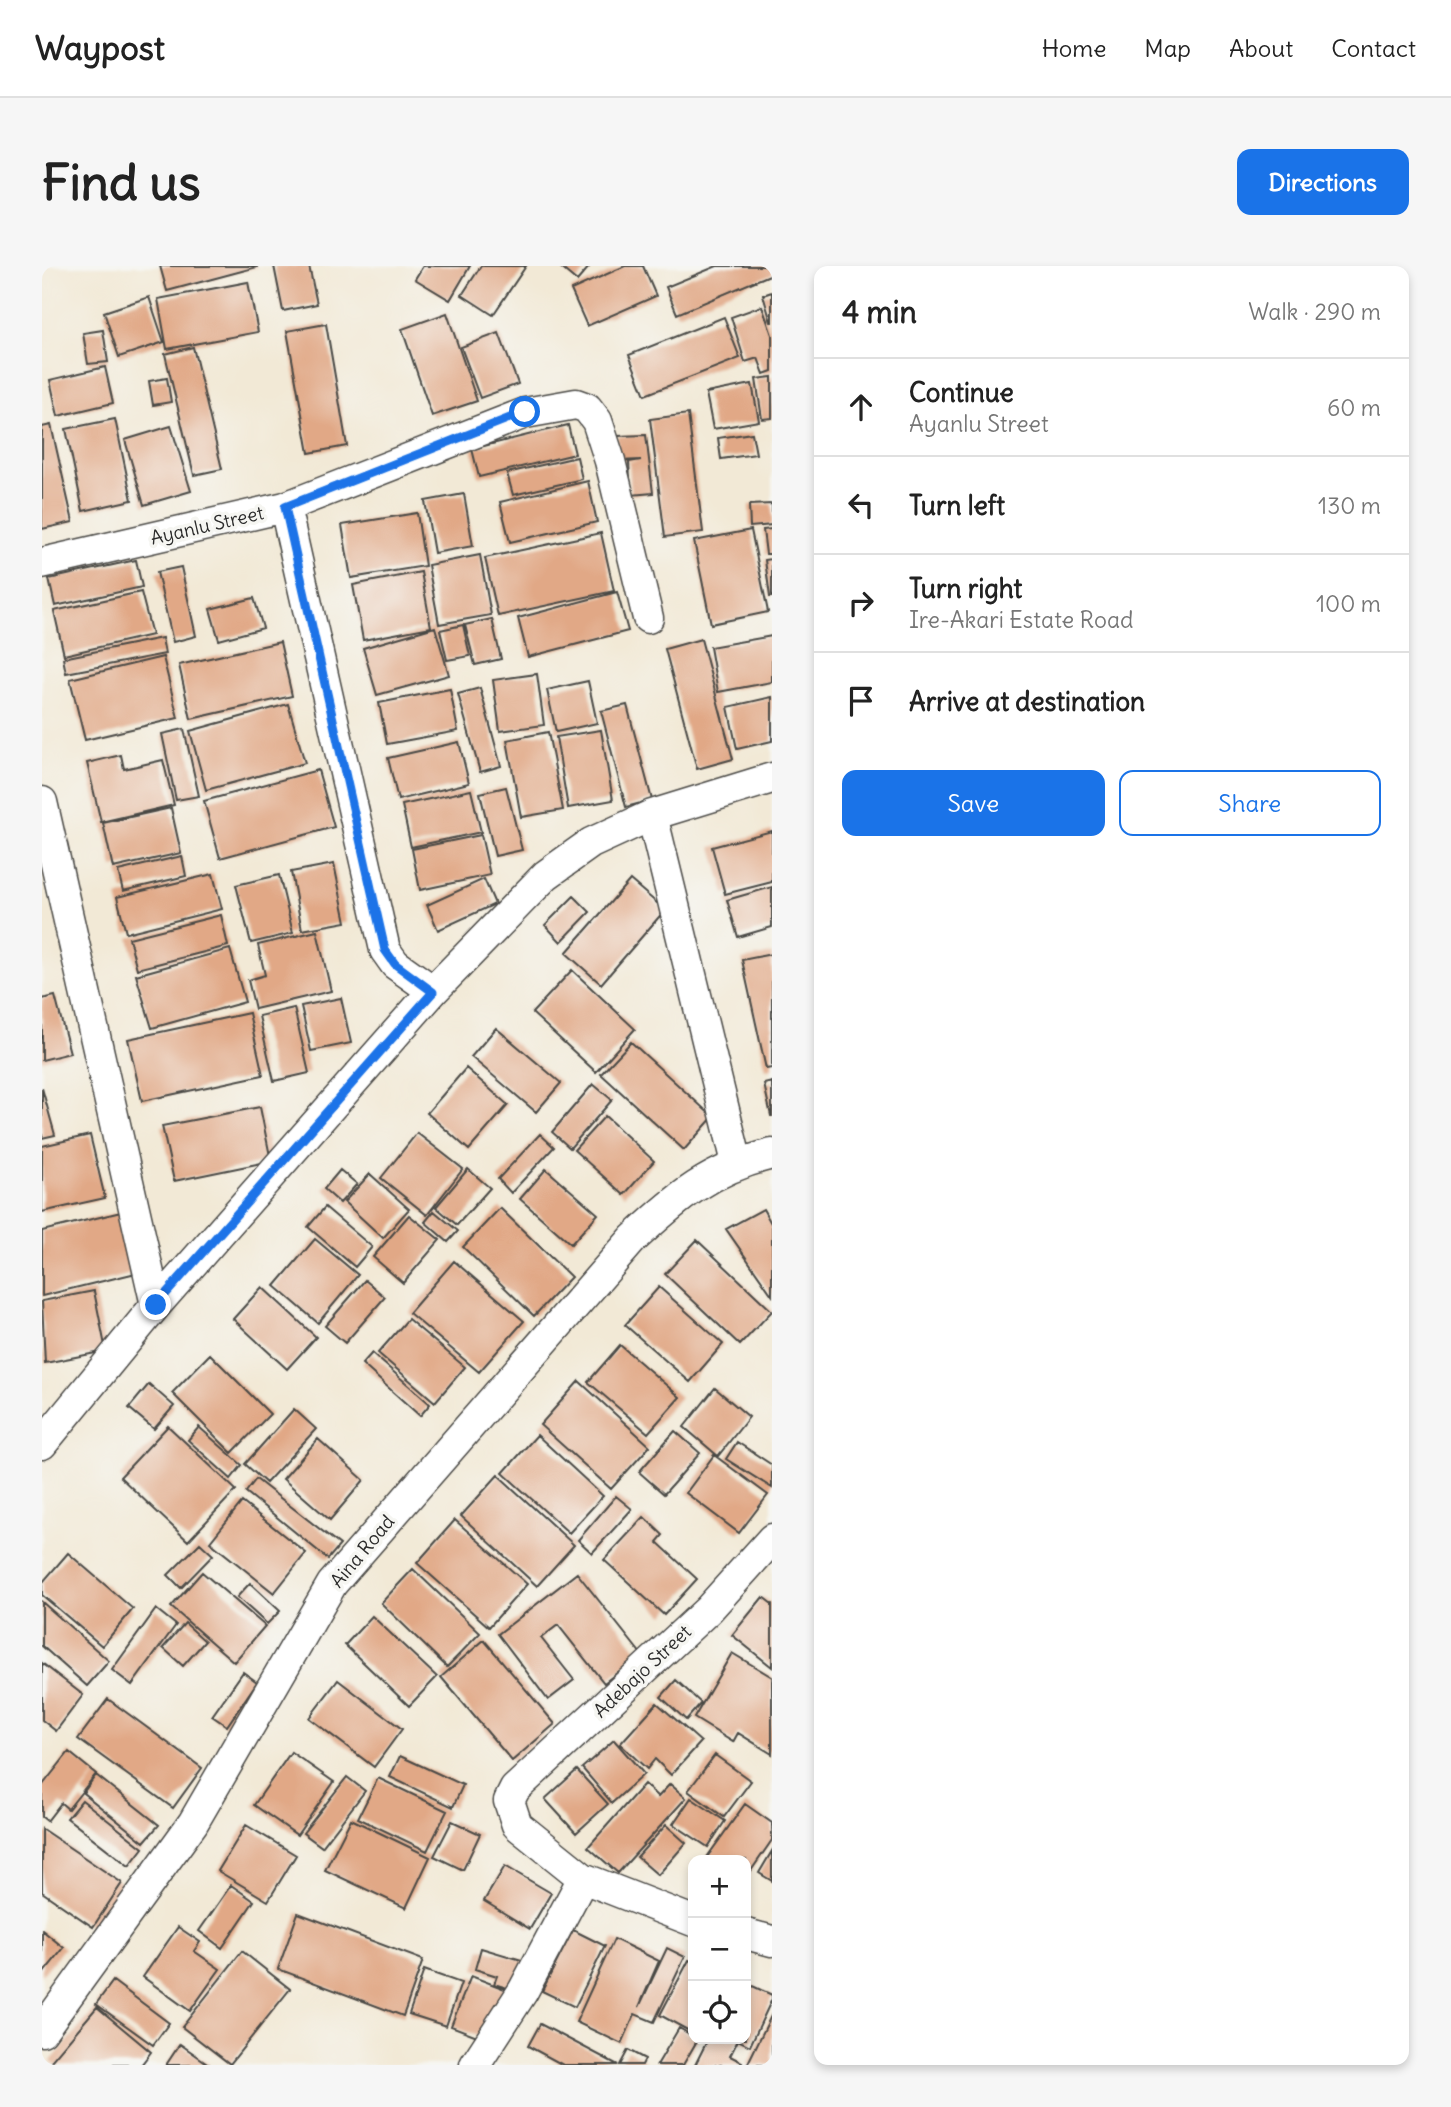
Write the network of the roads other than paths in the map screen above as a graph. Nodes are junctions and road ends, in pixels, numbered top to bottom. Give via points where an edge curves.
1 (285, 507) junction
2 (42, 563) edge
3 (648, 618) dead end
4 (772, 778) edge
5 (42, 802) edge
6 (652, 816) junction
7 (433, 992) junction
8 (772, 1154) edge
9 (737, 1163) junction
10 (156, 1305) junction
11 (42, 1444) edge
12 (772, 1539) edge
13 (583, 1878) junction
14 (688, 1919) edge
15 (751, 1935) edge
16 (772, 1941) edge
17 (42, 2031) edge
18 (475, 2065) edge

1 - 2 street, Ayanlu Street
1 - 3 street, Ayanlu Street via 525,412 576,404 587,408 597,421
1 - 7 street via 385,950 395,964
4 - 6 street
5 - 10 street
6 - 7 street via 590,843 546,875
6 - 9 street
7 - 10 street
8 - 9 street, Aina Road
9 - 17 street, Aina Road via 683,1193 633,1239 332,1584 193,1823
10 - 11 street
12 - 13 street, Adebajo Street via 708,1610 515,1789 509,1801 517,1825
13 - 14 street
13 - 18 street via 523,1991
15 - 16 street

